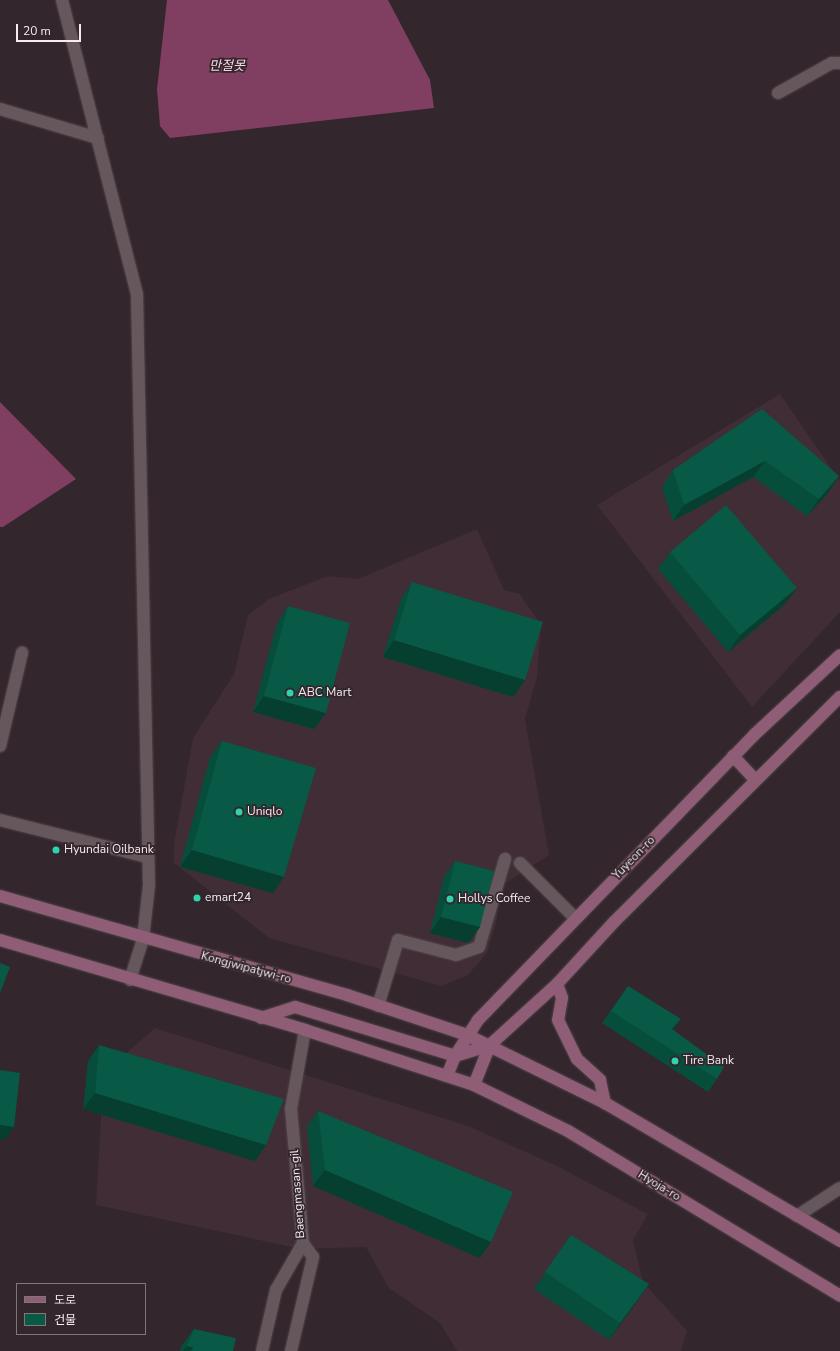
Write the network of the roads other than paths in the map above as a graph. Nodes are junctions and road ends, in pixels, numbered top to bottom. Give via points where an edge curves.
1 (62, 0) edge
2 (840, 63) edge
3 (778, 93) dead end
4 (0, 109) edge
5 (98, 138) junction
6 (22, 653) dead end
7 (840, 654) edge
8 (840, 697) edge
9 (0, 746) edge
10 (733, 756) junction
11 (755, 780) junction
12 (0, 820) edge
13 (146, 857) junction
14 (505, 859) dead end
15 (520, 863) dead end
16 (0, 896) edge
17 (576, 918) junction
18 (143, 939) junction
19 (0, 940) edge
20 (130, 980) junction
21 (557, 984) junction
22 (378, 1006) junction
23 (261, 1018) junction
24 (305, 1030) junction
25 (467, 1035) junction
26 (490, 1046) junction
27 (455, 1056) junction
28 (447, 1076) junction
29 (474, 1085) junction
30 (605, 1103) junction
31 (840, 1188) edge
32 (797, 1216) junction
33 (840, 1241) edge
34 (303, 1243) junction
35 (840, 1296) edge
36 (262, 1351) edge
37 (291, 1351) edge

1 - 5 street
2 - 3 street via 832,62
4 - 5 street
5 - 13 street via 137,294
6 - 9 street
7 - 10 main road, Yuyeon-ro
8 - 11 main road
10 - 11 main road
10 - 17 main road, Yuyeon-ro
11 - 21 main road
12 - 13 street
13 - 18 street via 149,885
14 - 22 street via 480,947 456,955 398,940
15 - 17 street
16 - 18 main road, Kongjwipatjwi-ro
17 - 25 main road, Yuyeon-ro
18 - 20 street
18 - 22 main road, Kongjwipatjwi-ro
19 - 20 main road
20 - 23 main road
21 - 26 main road
21 - 30 main road via 562,998 558,1020 577,1059 600,1080
22 - 25 main road, Kongjwipatjwi-ro
23 - 24 main road
23 - 27 main road via 294,1007
24 - 28 main road
24 - 34 street, Baengmasan-gil via 291,1109
25 - 26 main road, Kongjwipatjwi-ro
25 - 27 main road, Yuyeon-ro
26 - 27 main road
26 - 29 main road
26 - 30 main road
27 - 28 main road, Yuyeon-ro
28 - 29 main road
29 - 35 main road, Hyoja-ro via 568,1131
30 - 32 main road
31 - 32 street
32 - 33 main road
34 - 36 street, Baengmasan-gil via 276,1290
34 - 37 street via 313,1257

